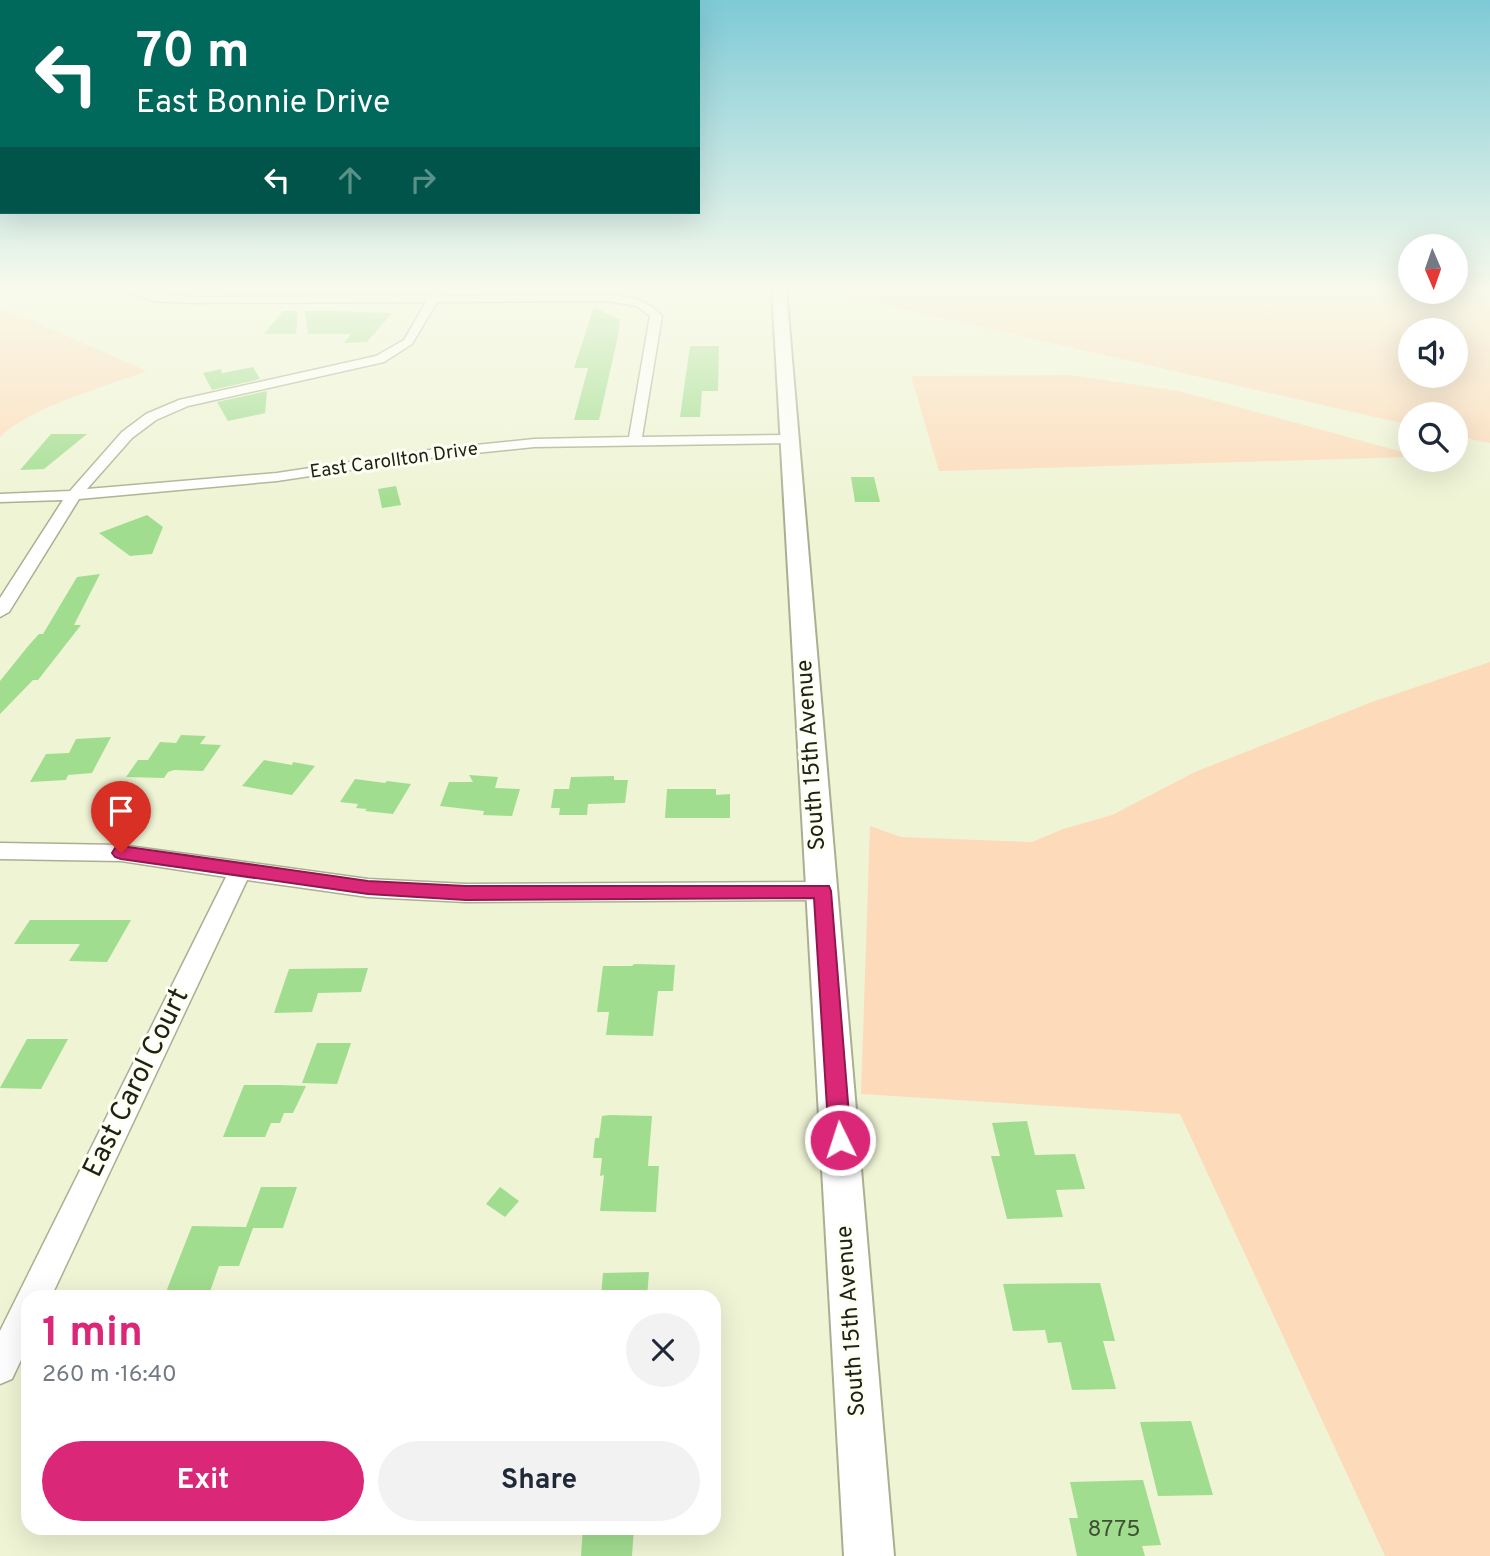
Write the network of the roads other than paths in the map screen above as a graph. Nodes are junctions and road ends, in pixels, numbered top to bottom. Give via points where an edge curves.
1 (368, 362) edge
2 (648, 362) edge
3 (783, 362) edge
4 (788, 439) junction
5 (635, 441) junction
6 (74, 495) junction
7 (0, 498) edge
8 (0, 612) edge
9 (0, 851) edge
10 (241, 869) junction
11 (822, 891) junction
12 (37, 1290) edge
13 (21, 1324) edge
14 (0, 1367) edge
15 (869, 1556) edge

1 - 6 street via 184,403 151,417 127,435
2 - 5 street
3 - 4 street, South 15th Avenue
4 - 5 street, East Carollton Drive
4 - 11 street, South 15th Avenue
5 - 6 street, East Carollton Drive via 534,443 277,477
6 - 7 street, East Carollton Drive
6 - 8 street
9 - 10 street via 121,853
10 - 11 street via 368,888 466,893
10 - 12 street, East Carol Court
11 - 15 street, South 15th Avenue
13 - 14 street

